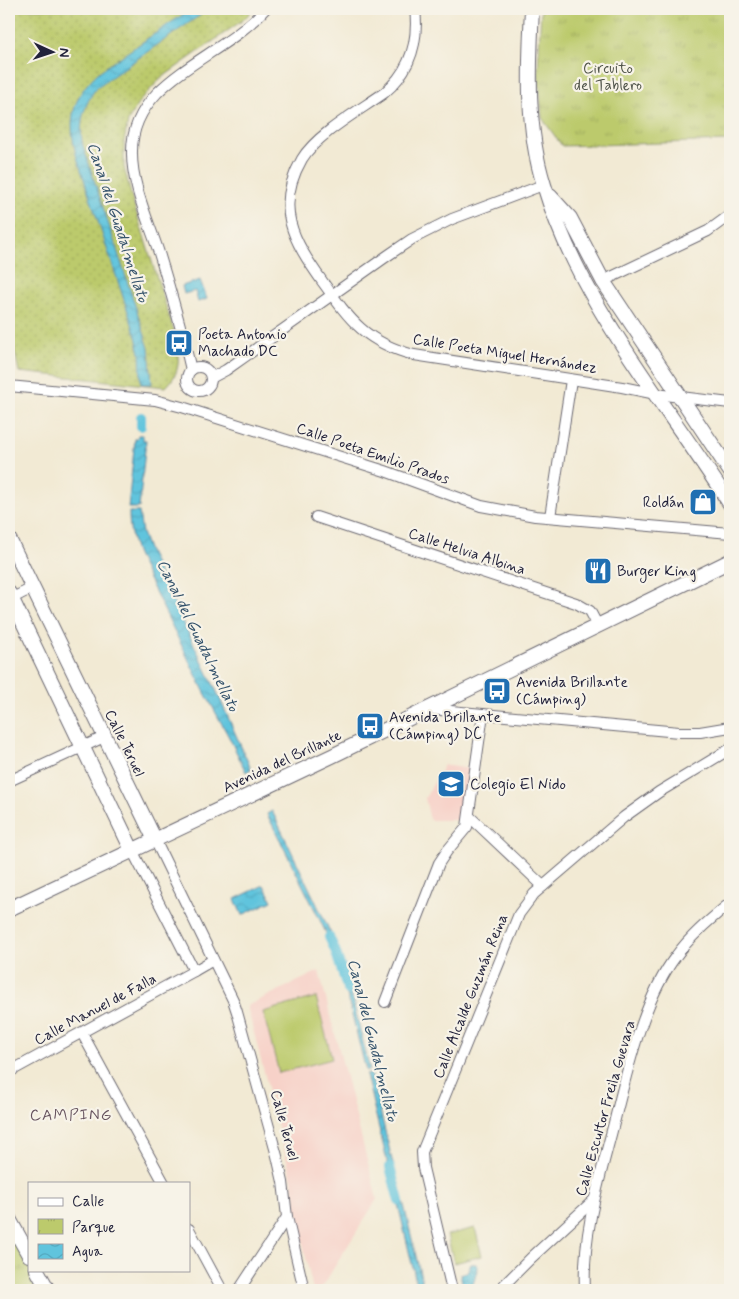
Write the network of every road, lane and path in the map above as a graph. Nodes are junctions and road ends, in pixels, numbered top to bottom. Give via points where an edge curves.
1 (265, 9) edge
2 (415, 9) edge
3 (532, 9) edge
4 (543, 185) junction
5 (730, 216) edge
6 (603, 281) junction
7 (332, 295) junction
8 (191, 370) junction
9 (211, 378) junction
10 (571, 380) junction
11 (9, 386) edge
12 (196, 391) junction
13 (656, 394) junction
14 (681, 397) junction
15 (730, 403) edge
16 (191, 409) junction
17 (730, 471) edge
18 (730, 504) edge
19 (550, 517) junction
20 (316, 518) dead end
21 (730, 533) edge
22 (9, 539) edge
23 (730, 561) edge
24 (32, 588) junction
25 (10, 598) edge
26 (598, 626) junction
27 (429, 708) junction
28 (483, 714) junction
29 (730, 727) edge
30 (104, 737) junction
31 (83, 747) junction
32 (730, 749) edge
33 (9, 781) edge
34 (469, 816) junction
35 (155, 840) junction
36 (132, 850) junction
37 (543, 886) junction
38 (730, 903) edge
39 (9, 909) edge
40 (214, 960) junction
41 (194, 971) junction
42 (385, 1002) dead end
43 (82, 1032) junction
44 (9, 1072) edge
45 (163, 1182) edge
46 (594, 1200) junction
47 (287, 1217) junction
48 (9, 1219) edge
49 (190, 1231) edge
50 (28, 1254) edge
51 (38, 1272) edge
52 (48, 1290) edge
53 (222, 1290) edge
54 (239, 1290) edge
55 (304, 1290) edge
56 (452, 1290) edge
57 (499, 1290) edge
58 (585, 1290) edge

1 - 8 street via 250,24 159,92 142,113 133,138 136,185 174,304
2 - 7 street, Calle Poeta Miguel Hernández via 415,43 399,79 313,145 294,176 288,196 292,232
3 - 4 main road via 531,104
4 - 6 main road via 570,218
4 - 7 street via 432,229
4 - 13 main road via 585,285
5 - 6 street via 708,231
6 - 14 main road
7 - 9 street
7 - 10 street, Calle Poeta Miguel Hernández via 362,331 402,352
8 - 9 street via 202,368
8 - 12 street via 188,384
9 - 12 street via 206,389
10 - 13 street, Calle Poeta Miguel Hernández
10 - 19 street
11 - 16 street, Calle Poeta Emilio Prados via 155,400
12 - 16 street
13 - 14 street, Calle Poeta Miguel Hernández
13 - 18 main road
14 - 15 street, Calle Poeta Miguel Hernández
14 - 17 main road
16 - 19 street, Calle Poeta Emilio Prados via 385,471 481,506
19 - 21 street, Calle Poeta Emilio Prados
20 - 26 street, Calle Helvia Albina via 576,603 590,611
22 - 24 main road, Calle Teruel
23 - 26 main road, Avenida del Brillante
24 - 25 street
24 - 30 main road, Calle Teruel
25 - 31 main road
26 - 27 main road, Avenida del Brillante
27 - 28 street
27 - 35 main road, Avenida del Brillante
28 - 29 street via 679,732
28 - 34 street
30 - 31 street
30 - 35 main road, Calle Teruel
31 - 33 street
31 - 36 main road
32 - 37 street, Calle Alcalde Guzmán Reina via 640,804
34 - 37 street
34 - 42 street via 467,827 439,863
35 - 36 main road, Avenida del Brillante
35 - 40 street, Calle Teruel
36 - 39 main road, Avenida del Brillante
36 - 41 street
37 - 56 street, Calle Alcalde Guzmán Reina via 519,914 422,1152
38 - 46 street, Calle Escultor Freila Guevara via 680,950 657,988 623,1087
40 - 41 street
40 - 47 street, Calle Teruel via 237,1012 277,1156
41 - 43 street, Calle Manuel de Falla
43 - 44 street, Calle Manuel de Falla
43 - 45 street
46 - 57 street
46 - 58 street, Calle Escultor Freila Guevara via 586,1253
47 - 54 street
47 - 55 street, Calle Teruel
48 - 50 main road
49 - 53 street
51 - 52 main road

